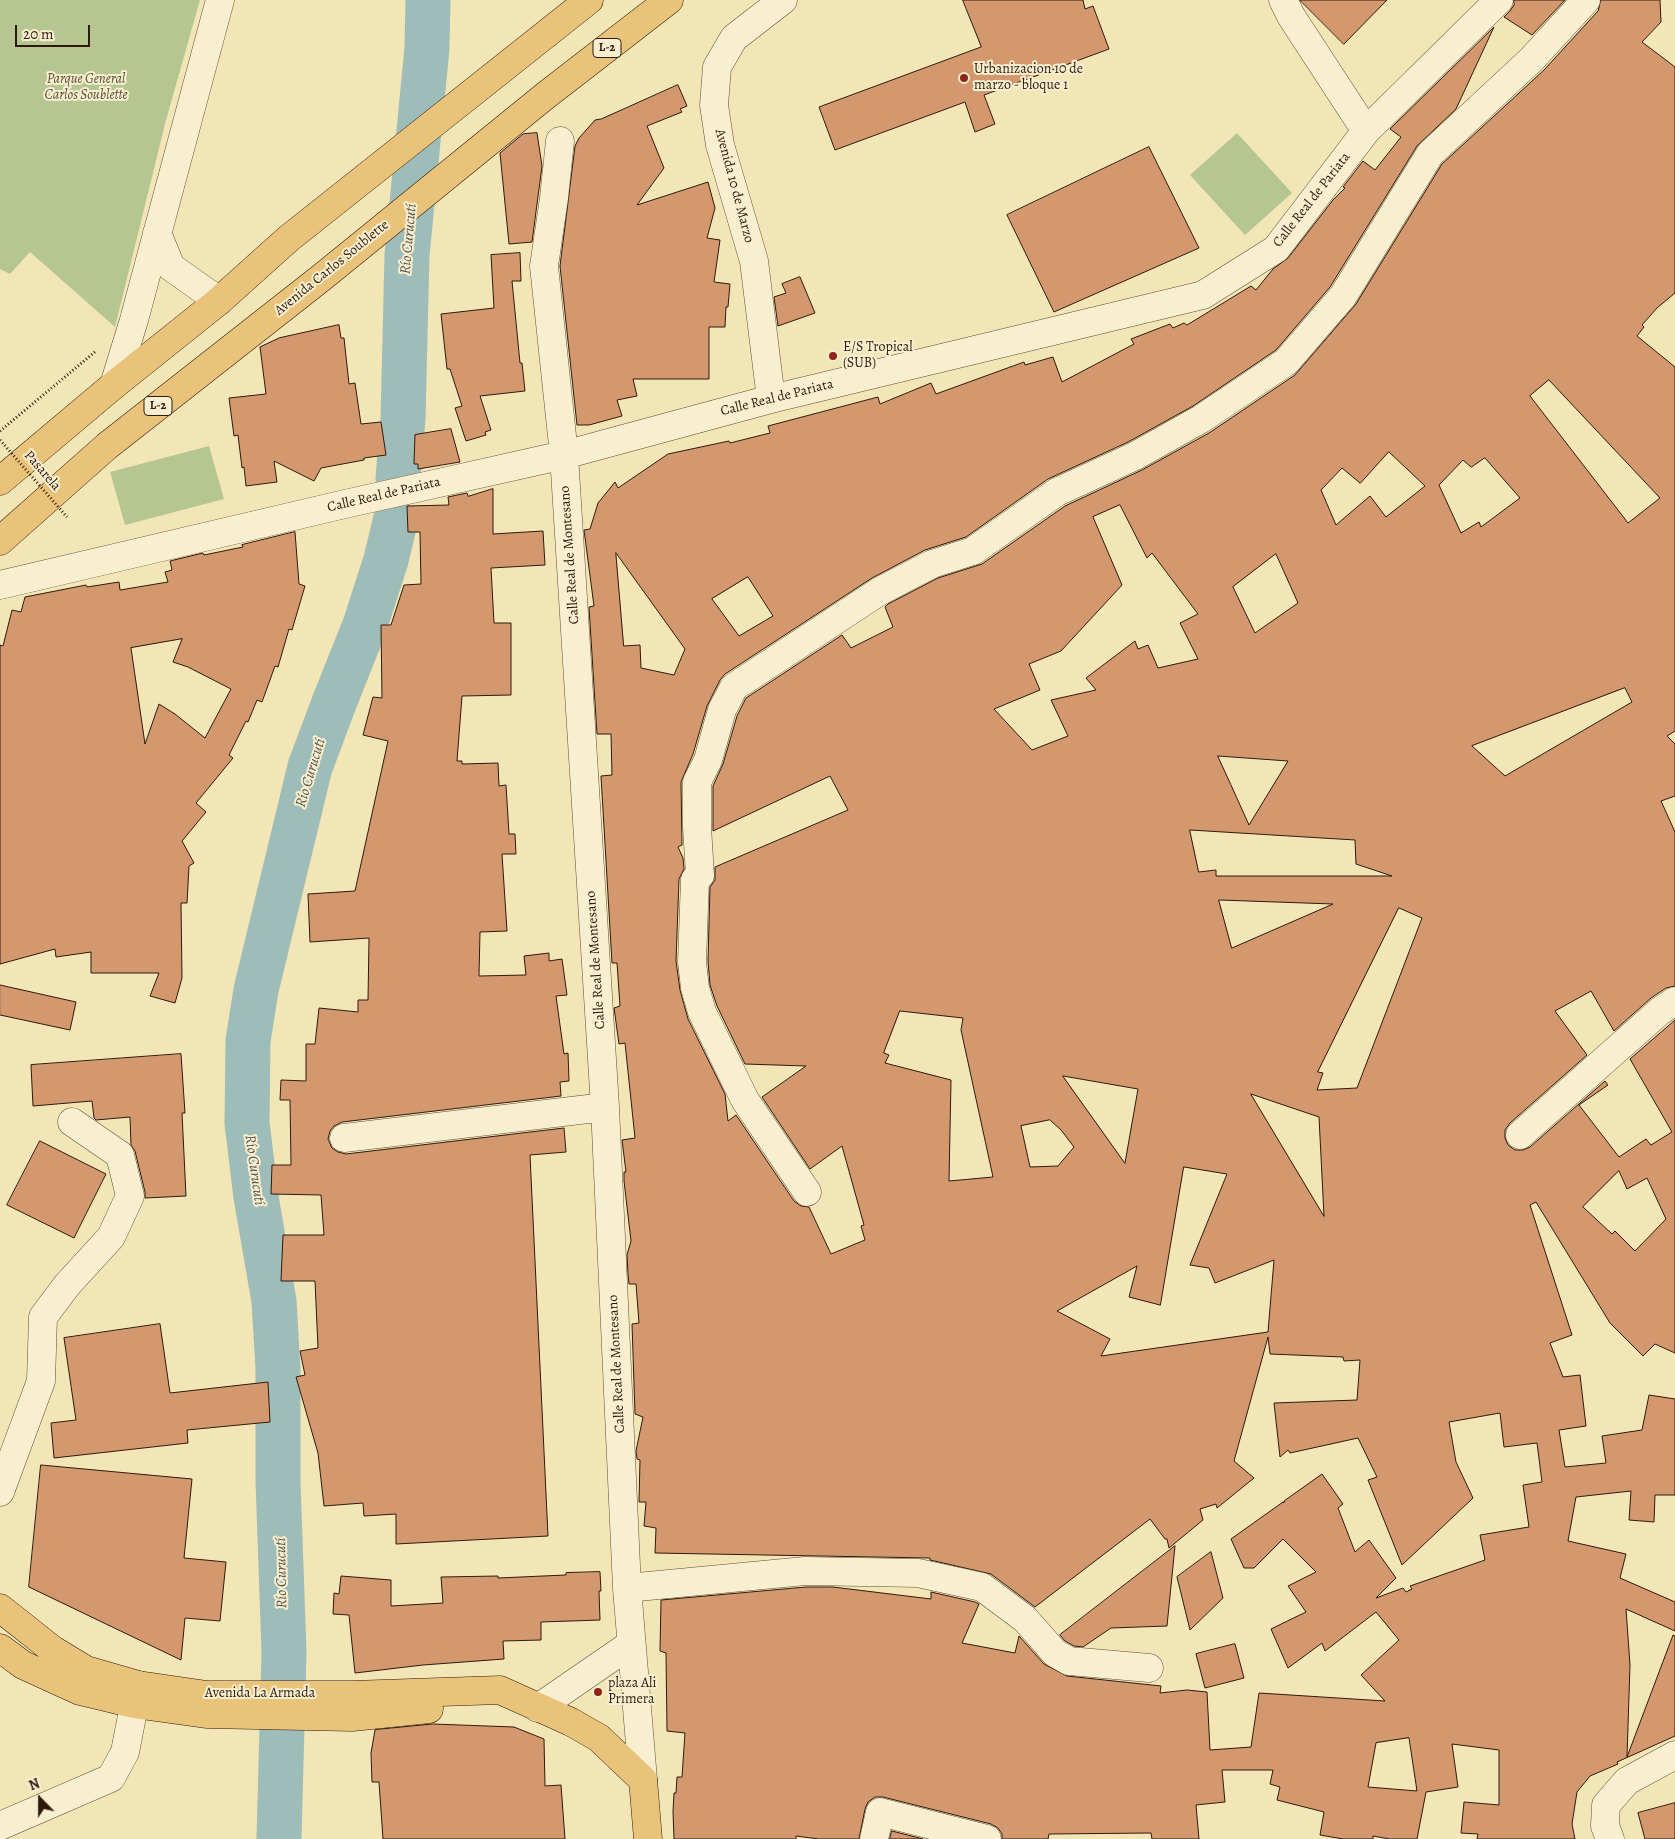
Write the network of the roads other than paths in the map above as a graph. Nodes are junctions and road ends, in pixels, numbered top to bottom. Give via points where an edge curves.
1 (220, 0) edge
2 (589, 0) edge
3 (669, 0) edge
4 (783, 0) edge
5 (1283, 0) edge
6 (1500, 0) edge
7 (1586, 0) edge
8 (1366, 131) junction
9 (560, 140) dead end
10 (157, 233) junction
11 (219, 300) junction
12 (114, 385) junction
13 (771, 399) junction
14 (564, 455) junction
15 (0, 481) edge
16 (0, 541) edge
17 (0, 585) edge
18 (1675, 1001) edge
19 (605, 1107) junction
20 (72, 1122) dead end
21 (1520, 1135) dead end
22 (344, 1138) dead end
23 (807, 1192) dead end
24 (0, 1492) edge
25 (627, 1588) junction
26 (0, 1608) edge
27 (631, 1644) junction
28 (0, 1648) edge
29 (1149, 1668) dead end
30 (136, 1695) junction
31 (538, 1708) junction
32 (1675, 1755) edge
33 (642, 1780) junction
34 (0, 1826) edge
35 (648, 1839) edge
36 (874, 1839) edge
37 (987, 1839) edge
38 (1610, 1839) edge

1 - 10 street
2 - 11 main road via 288,239
3 - 16 main road, Avenida Carlos Soublette / L-2 via 107,446
4 - 13 street, Avenida 10 de Marzo via 734,38 717,67 714,105 720,145 754,261
5 - 8 street
6 - 8 street, Calle Real de Pariata
7 - 23 street via 1532,59 1430,154 1343,296 1286,362 1201,419 1135,456 1057,492 972,550 932,564 880,591 734,687 722,710 708,760 697,782 700,875 695,880 692,962 695,988 702,1012 745,1100
8 - 13 street, Calle Real de Pariata via 1276,249 1203,295
9 - 14 street, Calle Real de Montesano via 544,266
10 - 11 street via 171,267
10 - 12 street
11 - 12 main road
12 - 15 main road
13 - 14 street, Calle Real de Pariata
14 - 17 street, Calle Real de Pariata
14 - 19 street, Calle Real de Montesano
18 - 21 street
19 - 22 street
19 - 25 street, Calle Real de Montesano
20 - 24 street via 120,1155 130,1196 111,1237 43,1317 41,1381
25 - 27 street, Calle Real de Montesano
25 - 29 street via 805,1571 918,1573 982,1587 1025,1619 1055,1653 1069,1661
26 - 30 main road, Avenida La Armada via 53,1650
27 - 31 street
27 - 33 street, Calle Real de Montesano
28 - 30 main road, Avenida La Armada via 23,1665 80,1691
30 - 31 main road, Avenida La Armada via 206,1705
30 - 34 street via 125,1752 111,1778
31 - 33 main road, Avenida La Armada via 599,1738
32 - 38 street via 1627,1781 1606,1805 1605,1826
33 - 35 main road
36 - 37 street via 880,1812

